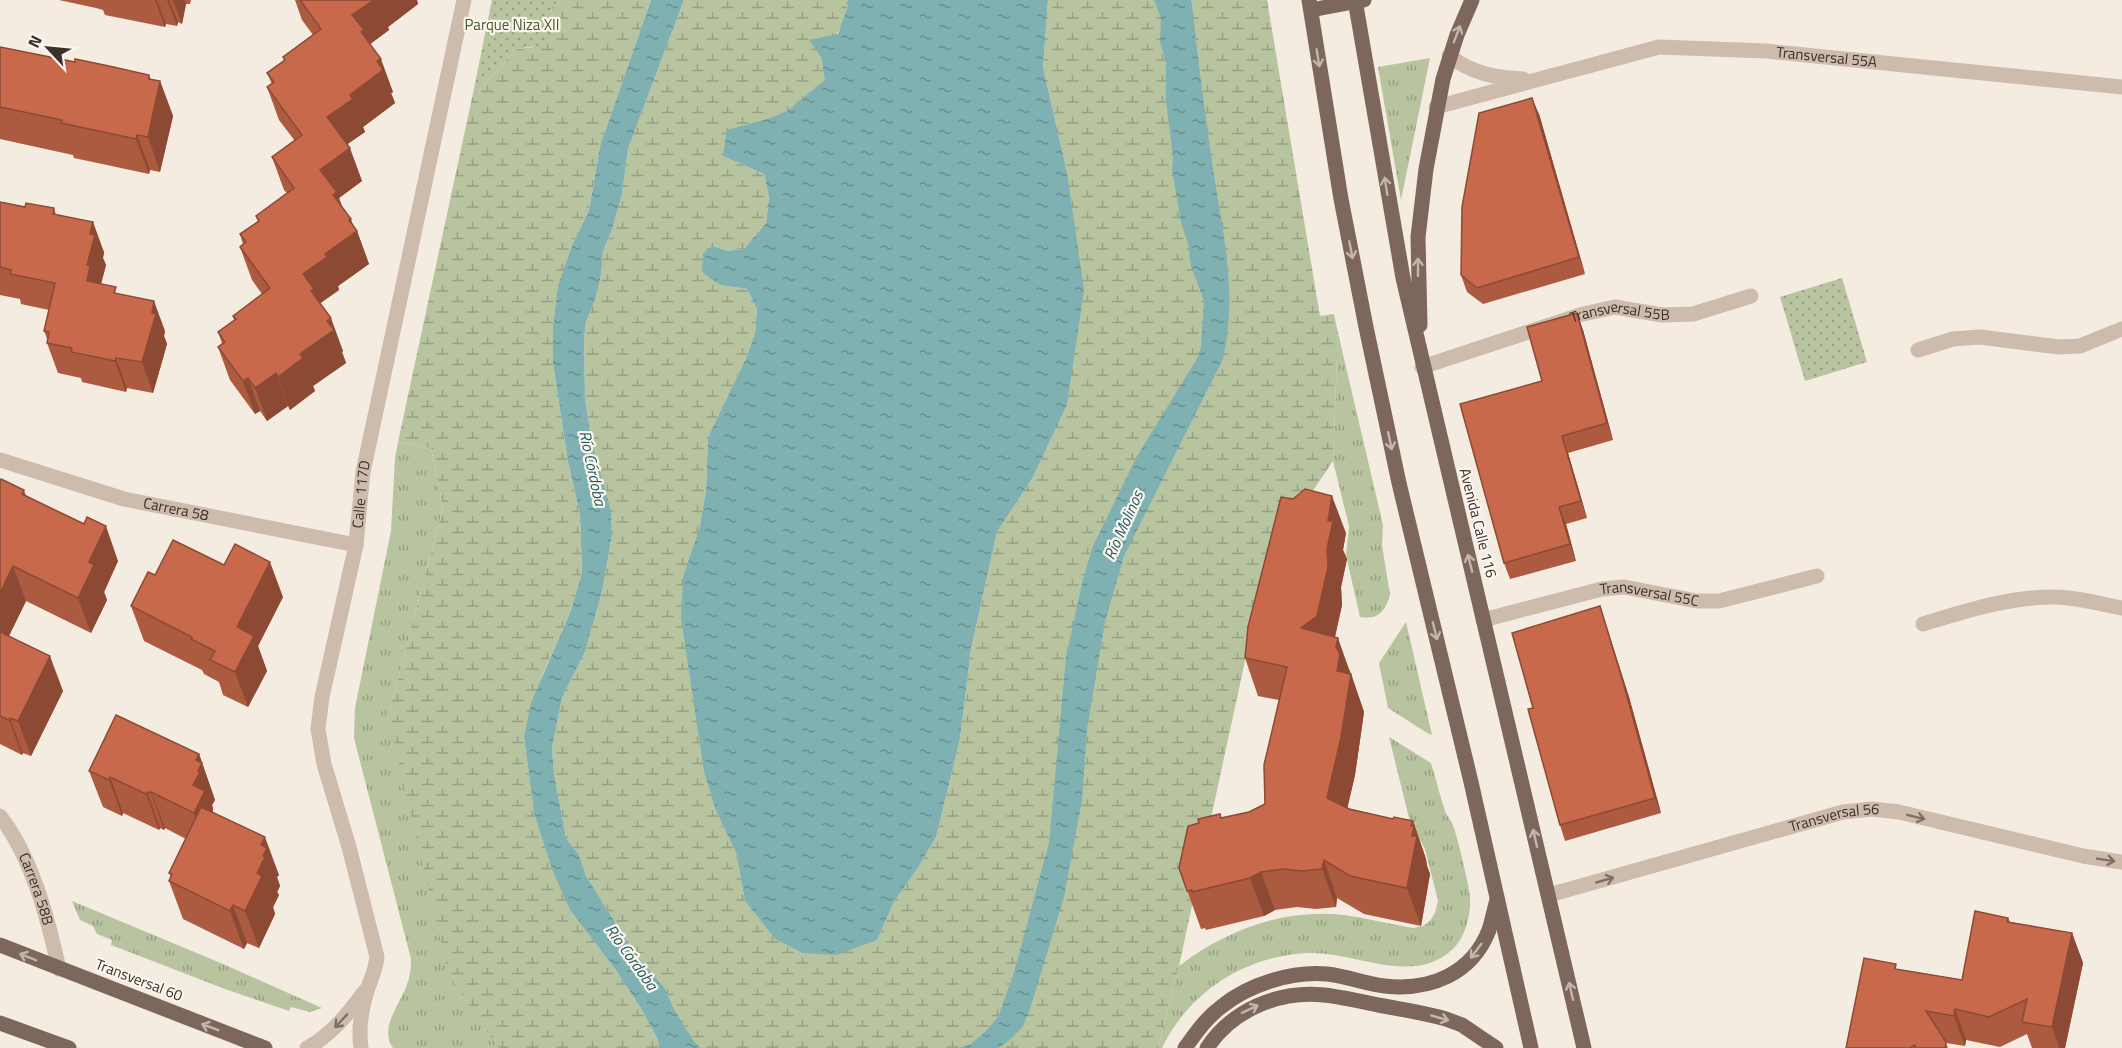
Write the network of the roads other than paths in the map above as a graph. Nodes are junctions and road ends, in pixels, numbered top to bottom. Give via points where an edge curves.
1 (464, 0) edge
2 (1472, 0) edge
3 (1358, 1) edge
4 (1310, 5) edge
5 (1449, 56) junction
6 (1535, 80) junction
7 (2121, 92) edge
8 (1436, 107) junction
9 (1751, 296) dead end
10 (2122, 329) edge
11 (1918, 350) dead end
12 (1422, 367) junction
13 (0, 460) edge
14 (356, 545) junction
15 (1817, 576) dead end
16 (2122, 608) edge
17 (1483, 620) junction
18 (1923, 624) dead end
19 (0, 816) edge
20 (2122, 862) edge
21 (1549, 895) junction
22 (1498, 898) junction
23 (0, 945) edge
24 (59, 969) junction
25 (368, 986) junction
26 (0, 1023) edge
27 (42, 1043) edge
28 (69, 1048) edge
29 (265, 1048) edge
30 (307, 1048) edge
31 (361, 1048) edge
32 (1185, 1048) edge
33 (1208, 1048) edge
34 (1496, 1048) edge
35 (1531, 1048) edge
36 (1584, 1048) edge

1 - 14 street, Calle 117D via 363,472
5 -> 2 main road
3 - 4 main road, Avenida Calle 116
12 -> 3 main road, Avenida Calle 116 via 1393,228
4 -> 22 main road, Avenida Calle 116 via 1366,327
5 - 6 street, Transversal 55A via 1485,75
5 - 8 main road
6 - 7 street, Transversal 55A via 1645,50 1671,47 1766,51
6 - 8 street, Transversal 55A
12 -> 8 main road via 1418,237
9 - 12 street, Transversal 55B via 1693,314 1662,315 1615,308 1583,314
10 - 11 street via 2080,346 1980,337 1953,339
17 -> 12 main road, Avenida Calle 116
13 - 14 street, Carrera 58 via 123,499
14 - 25 street, Calle 117D via 318,729 377,957
15 - 17 street, Transversal 55C via 1719,601 1697,601 1624,587 1602,589
16 - 18 street via 2056,597 2024,598 1988,604
21 -> 17 main road, Avenida Calle 116
19 - 24 street, Carrera 58B via 22,852 36,888
21 -> 20 street, Transversal 56 via 1843,812 1872,809
36 -> 21 main road, Avenida Calle 116
22 -> 32 main road via 1479,948 1442,980 1408,988 1327,974 1276,979 1223,1005
22 - 35 main road, Avenida Calle 116
24 -> 23 main road, Transversal 60
29 -> 24 main road, Transversal 60
25 -> 30 street, Calle 117D via 334,1028
25 - 31 street, Calle 117D via 360,1022
26 - 27 main road
27 - 28 main road
33 -> 34 main road via 1239,1014 1283,997 1322,994 1446,1019

